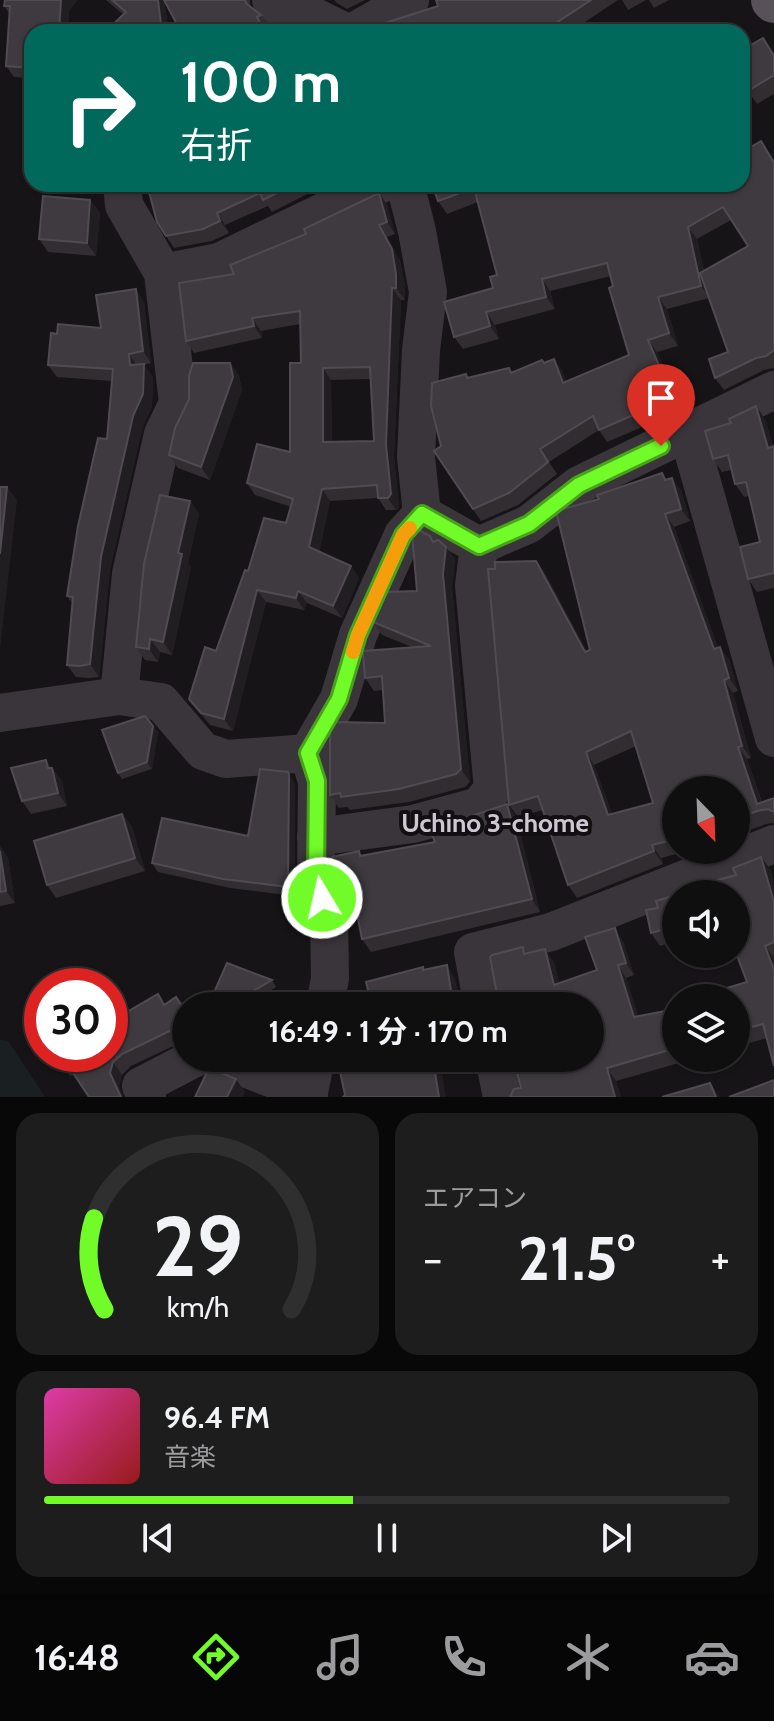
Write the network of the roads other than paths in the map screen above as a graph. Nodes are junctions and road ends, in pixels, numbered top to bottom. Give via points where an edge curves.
1 (271, 0) edge
2 (410, 0) edge
3 (321, 16) edge
4 (367, 24) edge
5 (123, 192) edge
6 (364, 192) edge
7 (407, 192) edge
8 (163, 273) junction
9 (774, 390) edge
10 (688, 433) junction
11 (422, 514) junction
12 (479, 546) junction
13 (119, 696) junction
14 (0, 713) edge
15 (774, 738) edge
16 (308, 753) junction
17 (316, 837) junction
18 (774, 844) edge
19 (328, 992) edge
20 (480, 992) edge
21 (172, 1070) edge
22 (271, 1072) edge
23 (497, 1072) edge
24 (311, 1083) edge
25 (147, 1097) edge
26 (502, 1097) edge

1 - 3 street
2 - 4 street
5 - 8 street via 124,205
6 - 8 street via 219,262
7 - 11 street via 428,292 416,457
8 - 13 street via 178,403 163,434 131,574
9 - 10 street
10 - 12 street via 579,485 529,524
10 - 15 street
11 - 12 street
11 - 16 street via 403,535 358,635 339,699
12 - 17 street via 474,585 493,789 479,806 440,817
13 - 14 street
13 - 16 street via 161,702 203,751 226,759
16 - 17 street via 317,781
17 - 19 street via 316,877 329,919
18 - 20 street via 551,932 473,952
21 - 25 street via 141,1086
22 - 24 street
23 - 26 street

